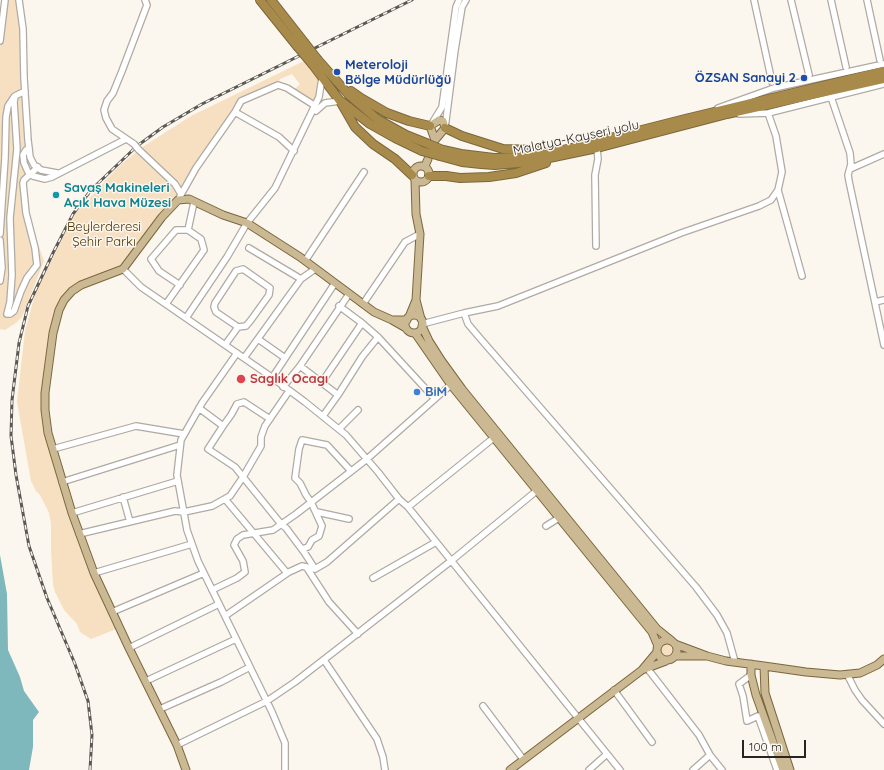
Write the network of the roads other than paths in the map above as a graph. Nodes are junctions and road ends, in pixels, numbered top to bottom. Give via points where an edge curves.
1 (5, 0) edge
2 (19, 0) edge
3 (146, 0) edge
4 (260, 0) edge
5 (271, 0) edge
6 (459, 0) edge
7 (466, 0) edge
8 (754, 0) edge
9 (791, 0) edge
10 (831, 0) edge
11 (867, 0) edge
12 (0, 41) edge
13 (301, 44) junction
14 (882, 62) edge
15 (315, 63) junction
16 (846, 67) dead end
17 (884, 71) edge
18 (809, 75) dead end
19 (331, 76) junction
20 (322, 78) junction
21 (884, 79) edge
22 (772, 82) dead end
23 (884, 84) edge
24 (25, 91) junction
25 (15, 96) junction
26 (831, 97) junction
27 (340, 101) junction
28 (317, 107) junction
29 (235, 112) junction
30 (768, 113) junction
31 (727, 114) junction
32 (685, 119) junction
33 (430, 126) junction
34 (445, 128) junction
35 (126, 139) junction
36 (424, 147) junction
37 (29, 148) junction
38 (597, 148) junction
39 (563, 150) junction
40 (294, 151) junction
41 (441, 153) junction
42 (884, 154) edge
43 (428, 159) dead end
44 (425, 166) junction
45 (38, 167) junction
46 (850, 169) junction
47 (364, 172) dead end
48 (57, 173) junction
49 (30, 174) junction
50 (414, 177) junction
51 (426, 179) junction
52 (778, 190) junction
53 (416, 196) junction
54 (180, 197) junction
55 (194, 202) junction
56 (247, 223) junction
57 (188, 230) junction
58 (0, 234) edge
59 (420, 234) junction
60 (0, 240) edge
61 (596, 246) dead end
62 (249, 248) dead end
63 (305, 261) junction
64 (315, 268) junction
65 (123, 269) junction
66 (802, 276) dead end
67 (301, 279) junction
68 (0, 281) edge
69 (335, 283) junction
70 (180, 285) junction
71 (349, 294) junction
72 (416, 300) junction
73 (884, 300) edge
74 (875, 302) junction
75 (166, 304) junction
76 (363, 304) junction
77 (340, 306) junction
78 (464, 313) junction
79 (186, 318) junction
80 (408, 318) junction
81 (392, 320) junction
82 (362, 323) junction
83 (422, 323) junction
84 (238, 327) junction
85 (406, 328) junction
86 (415, 333) junction
87 (378, 337) junction
88 (258, 339) junction
89 (225, 345) junction
90 (884, 346) edge
91 (237, 353) junction
92 (244, 358) junction
93 (285, 358) junction
94 (300, 366) junction
95 (272, 378) junction
96 (322, 382) junction
97 (454, 383) junction
98 (284, 387) junction
99 (289, 391) junction
100 (338, 395) junction
101 (435, 399) junction
102 (199, 408) junction
103 (358, 410) dead end
104 (323, 416) junction
105 (270, 419) junction
106 (223, 426) junction
107 (339, 429) junction
108 (184, 434) junction
109 (496, 436) junction
110 (180, 445) junction
111 (53, 449) junction
112 (367, 459) junction
113 (351, 471) junction
114 (243, 477) junction
115 (178, 481) junction
116 (62, 482) junction
117 (539, 489) junction
118 (123, 497) junction
119 (225, 499) junction
120 (399, 500) junction
121 (311, 502) junction
122 (408, 507) junction
123 (184, 512) junction
124 (317, 512) junction
125 (72, 513) junction
126 (562, 516) junction
127 (349, 519) dead end
128 (130, 522) junction
129 (281, 524) junction
130 (248, 525) junction
131 (546, 526) dead end
132 (254, 533) junction
133 (79, 534) junction
134 (243, 535) junction
135 (436, 542) junction
136 (192, 544) junction
137 (302, 549) junction
138 (451, 561) junction
139 (307, 568) junction
140 (315, 569) junction
141 (94, 573) junction
142 (204, 573) junction
143 (287, 573) junction
144 (373, 578) dead end
145 (212, 590) junction
146 (219, 604) junction
147 (112, 612) junction
148 (225, 616) junction
149 (358, 634) junction
150 (236, 639) junction
151 (673, 643) junction
152 (129, 648) junction
153 (657, 649) junction
154 (675, 656) junction
155 (707, 656) junction
156 (884, 659) edge
157 (324, 660) junction
158 (666, 661) junction
159 (735, 662) junction
160 (751, 664) junction
161 (764, 666) junction
162 (250, 667) junction
163 (645, 669) junction
164 (847, 674) junction
165 (751, 675) junction
166 (146, 681) junction
167 (614, 690) junction
168 (267, 701) junction
169 (482, 706) dead end
170 (160, 709) junction
171 (578, 717) junction
172 (884, 724) edge
173 (652, 742) dead end
174 (177, 745) junction
175 (607, 754) junction
176 (710, 755) junction
177 (523, 759) junction
178 (186, 770) edge
179 (285, 770) edge
180 (385, 770) edge
181 (510, 770) edge
182 (589, 770) edge
183 (620, 770) edge
184 (693, 770) edge
185 (722, 770) edge
186 (777, 770) edge
187 (783, 770) edge
188 (790, 770) edge

1 - 12 street
2 - 24 street via 23,29
3 - 35 street via 147,5 122,71 104,110 112,129
4 - 13 highway, Malatya-Kayseri yolu
5 - 13 highway
6 - 33 street via 442,107
7 - 34 street via 462,7 456,43
8 - 22 street
9 - 18 street
10 - 16 street
11 - 14 street
13 - 15 highway, Malatya-Kayseri yolu, bridge
14 - 32 street via 774,88
15 - 19 highway
15 - 20 highway, Malatya-Kayseri yolu
17 - 32 highway
19 - 33 highway via 387,113
19 - 36 highway via 377,119
20 - 27 highway, Malatya-Kayseri yolu
20 - 28 street
21 - 31 highway, Malatya-Kayseri yolu
23 - 26 street
24 - 25 street
24 - 37 street
25 - 49 street via 16,152 10,225 12,275 7,314 14,311 21,291 37,265 24,198 23,183
25 - 58 street via 8,106 6,117
26 - 30 street
26 - 46 street via 852,160
27 - 28 street via 324,103
27 - 36 highway, Malatya-Kayseri yolu via 370,124 395,138
27 - 50 highway via 355,127
28 - 29 street via 278,85 241,101
28 - 40 street
29 - 40 street via 279,137
29 - 54 street via 196,168
30 - 31 street
30 - 52 street via 782,165
31 - 38 highway, Malatya-Kayseri yolu
32 - 39 highway
33 - 34 main road via 439,120 443,121
33 - 34 main road via 435,140
34 - 39 highway via 503,149
35 - 48 street
35 - 54 street, bridge via 175,184
36 - 41 highway, Malatya-Kayseri yolu, bridge
37 - 45 street via 30,157
37 - 49 street via 23,155
38 - 41 highway, Malatya-Kayseri yolu via 530,162 495,165 462,162
38 - 51 highway via 490,177 446,176
38 - 61 street via 598,159 594,175
39 - 41 highway via 523,157 494,158
40 - 56 street via 275,188
42 - 46 street
43 - 44 main road
44 - 50 main road via 417,166 413,170
44 - 51 main road via 429,170
45 - 48 street
45 - 49 street
46 - 74 street via 849,181
47 - 63 street
48 - 49 street via 45,179
50 - 51 main road
50 - 53 main road
51 - 53 main road
52 - 66 street
52 - 78 street via 771,200 759,206 675,236 498,306
53 - 59 main road
54 - 55 main road
54 - 65 main road
55 - 56 main road
55 - 57 street
56 - 63 main road
56 - 79 street
57 - 70 street via 201,239 204,250
57 - 70 street via 176,230 151,258 159,271
59 - 72 main road
59 - 76 street via 405,242
60 - 68 street
62 - 67 street
63 - 64 main road
64 - 67 street
64 - 69 main road
65 - 75 street via 141,287
65 - 111 main road via 81,285 68,296 59,310 53,333 45,393 46,420
67 - 88 street
69 - 71 main road
69 - 93 street
70 - 75 street
71 - 76 main road
71 - 77 street
72 - 80 main road
72 - 83 main road
73 - 74 street
74 - 90 street
75 - 79 street
76 - 81 main road
77 - 82 street
77 - 94 street
78 - 83 street
78 - 159 street via 468,324 479,337 696,587 726,632
79 - 89 street
80 - 81 main road
80 - 83 main road via 414,316
80 - 85 main road
81 - 85 main road
82 - 87 street
82 - 96 street
83 - 86 main road via 420,330
83 - 97 main road via 429,341
84 - 84 street via 216,312 214,307 236,271 242,268 270,288 269,295 251,320 246,326
84 - 89 street
85 - 86 main road via 409,332
86 - 97 main road
87 - 100 street
87 - 101 street
88 - 92 street
88 - 93 street
89 - 91 street
91 - 92 street
91 - 102 street
92 - 95 street
93 - 95 street
94 - 96 street
94 - 98 street
95 - 98 street
96 - 100 street
97 - 101 street
97 - 109 main road
98 - 99 street
99 - 104 street
99 - 105 street
100 - 104 street
101 - 112 street
102 - 106 street
102 - 108 street
103 - 107 street
104 - 107 street
105 - 106 street via 244,402 237,404
105 - 114 street via 264,426 261,446
106 - 114 street via 208,449 234,467
107 - 112 street
108 - 110 street
108 - 111 street via 136,426
109 - 117 main road
109 - 122 street
110 - 115 street
110 - 116 street
111 - 116 main road
112 - 113 street
112 - 120 street
113 - 121 street
113 - 121 street via 327,445 302,440 295,478
114 - 119 street
114 - 129 street
115 - 118 street
115 - 123 street
116 - 125 main road
117 - 126 main road
117 - 138 street
118 - 125 street
118 - 128 street
119 - 123 street via 212,506
119 - 130 street
120 - 122 street
120 - 140 street via 327,562
121 - 124 street
121 - 129 street
122 - 135 street
123 - 128 street via 175,511
123 - 136 street
124 - 127 street
124 - 137 street via 322,526 319,536 312,540 308,547
125 - 133 main road
126 - 131 street
126 - 151 main road via 657,630
126 - 153 main road via 652,632
128 - 133 street
129 - 132 street via 273,530
129 - 137 street
130 - 132 street
130 - 134 street
132 - 134 street
132 - 143 street
133 - 141 main road
134 - 145 street via 234,545 243,561 245,572
135 - 138 street
135 - 144 street
136 - 141 street
136 - 142 street
137 - 140 street
138 - 149 street
138 - 171 street
139 - 140 street
139 - 143 street via 302,566
139 - 149 street via 329,602
141 - 147 main road
142 - 145 street
142 - 147 street
143 - 148 street
145 - 146 street
146 - 148 street
146 - 152 street
147 - 152 main road
148 - 150 street
149 - 157 street
150 - 162 street
150 - 166 street
151 - 153 main road via 663,641
151 - 154 main road via 677,651
151 - 155 main road
152 - 166 main road
153 - 158 main road via 660,658
153 - 163 main road
154 - 155 main road
154 - 158 main road
155 - 159 main road
156 - 164 main road via 860,672
157 - 168 street
157 - 180 street via 377,740
158 - 163 main road
159 - 160 main road
160 - 161 main road
160 - 165 main road
161 - 164 main road
161 - 188 main road via 765,694
162 - 168 street
162 - 170 street
163 - 167 main road
163 - 176 street via 699,735
164 - 172 street via 862,700
165 - 186 street via 739,684 747,721 758,716
165 - 187 main road
166 - 170 main road
167 - 171 main road
167 - 173 street
168 - 174 street
168 - 179 street via 285,743
169 - 177 street
170 - 174 main road
171 - 175 street
171 - 177 main road
174 - 178 main road
175 - 182 street
175 - 183 street
176 - 184 street
176 - 185 street
177 - 181 main road

